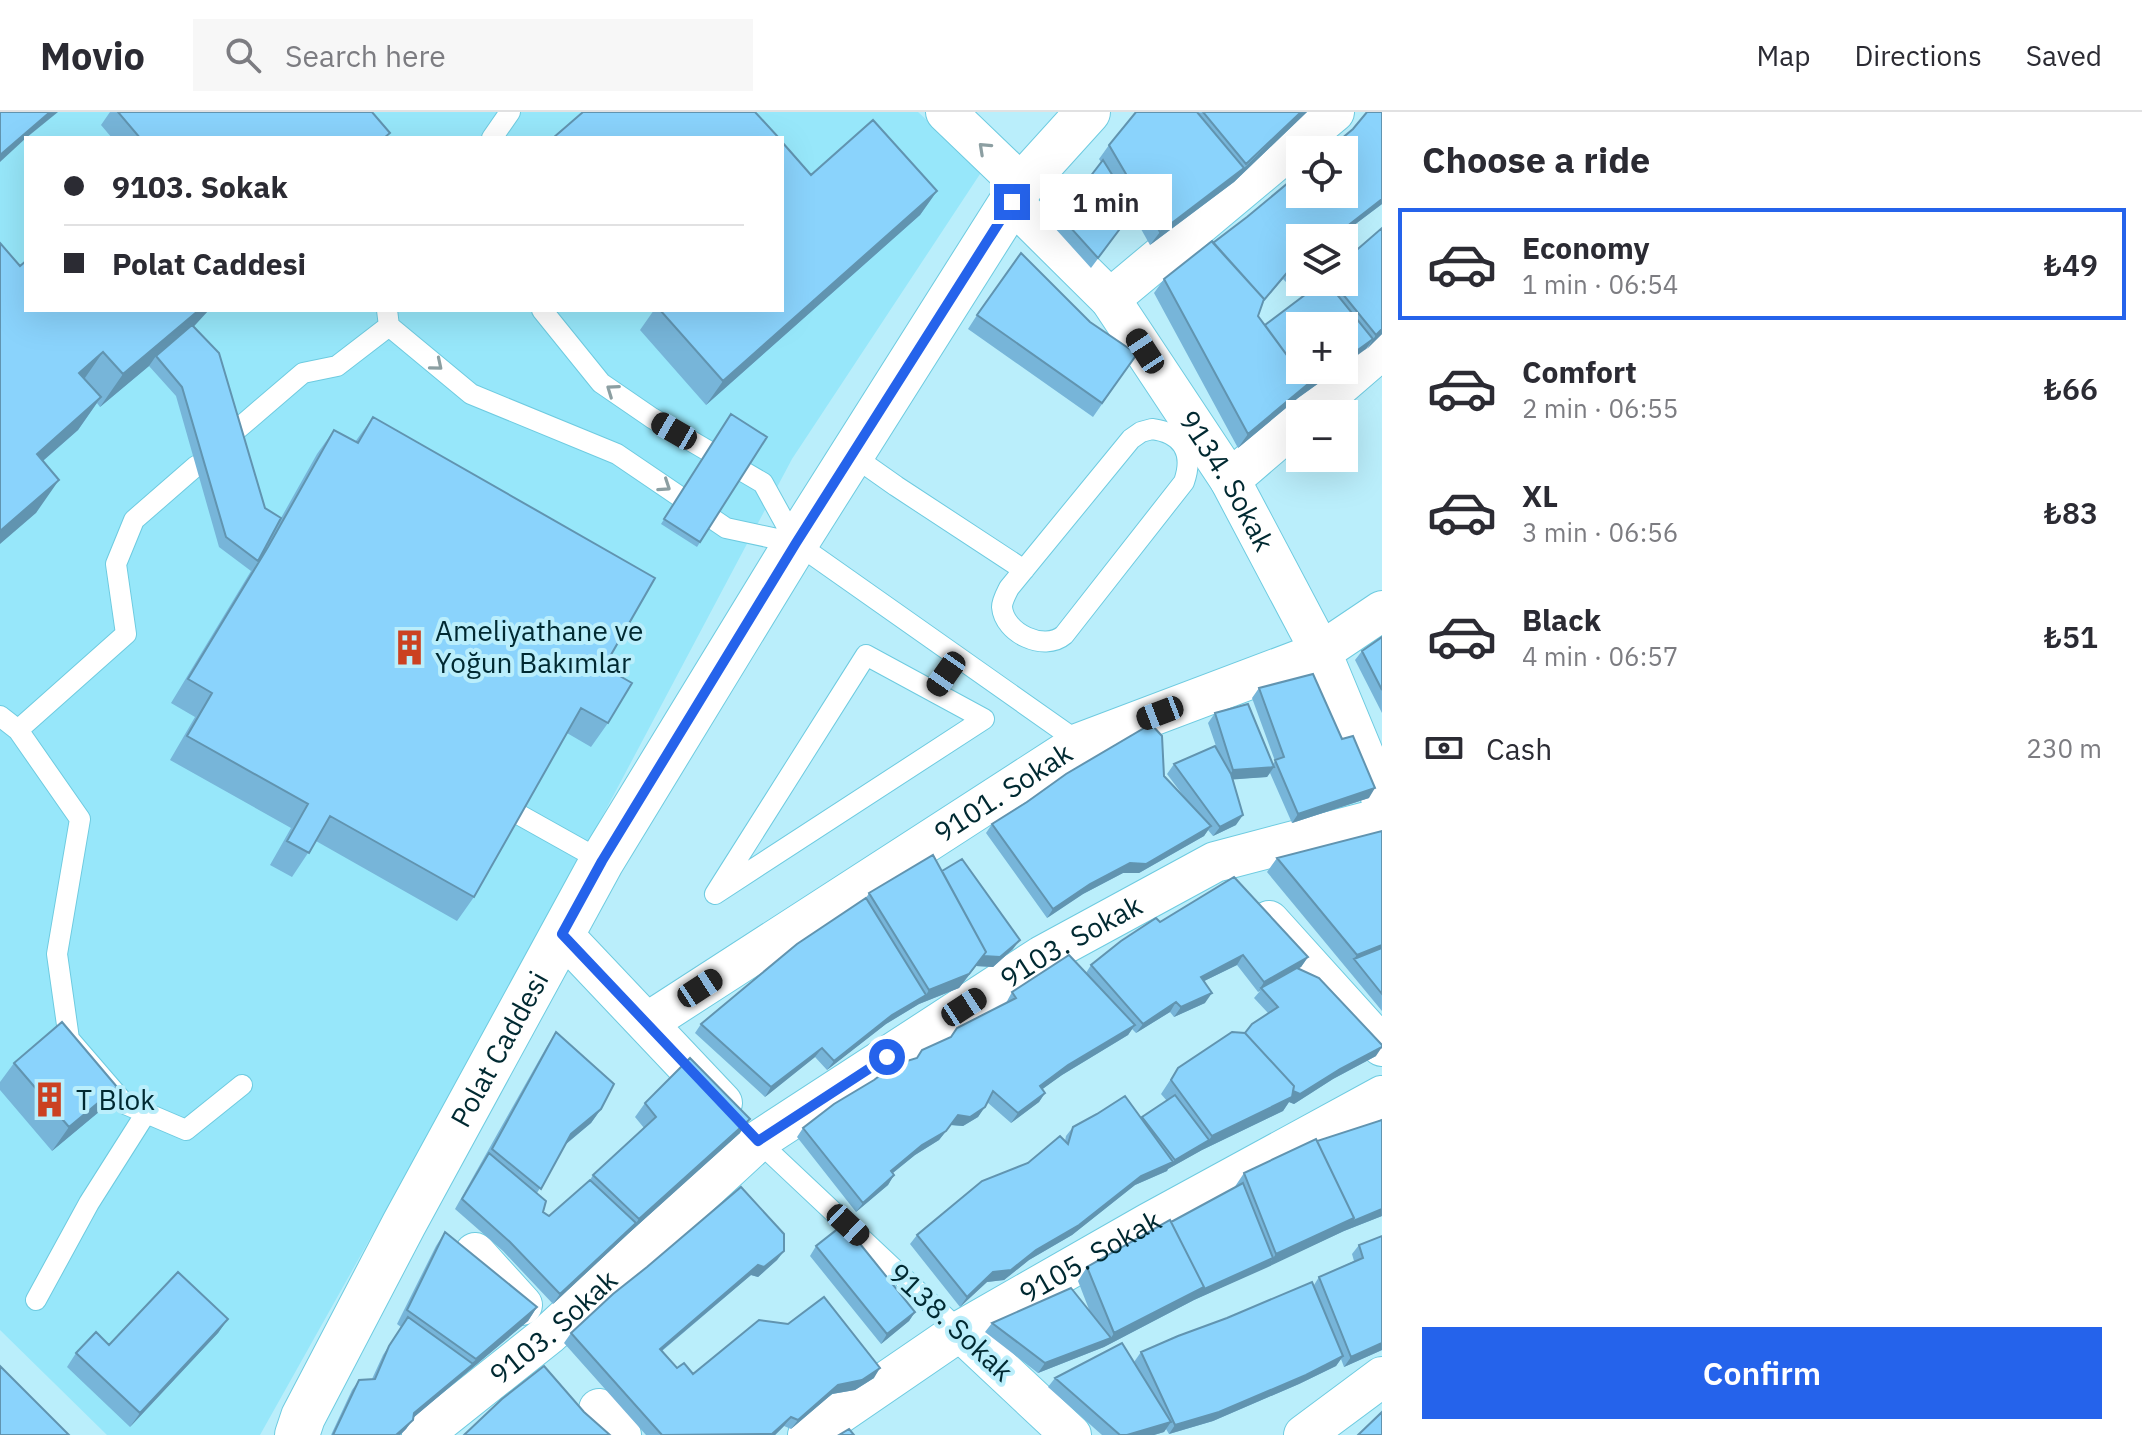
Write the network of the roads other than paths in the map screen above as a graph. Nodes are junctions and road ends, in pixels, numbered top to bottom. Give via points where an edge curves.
1 (510, 112) edge
2 (946, 112) edge
3 (1088, 112) edge
4 (1334, 112) edge
5 (493, 136) edge
6 (1017, 193) junction
7 (1110, 299) junction
8 (544, 312) edge
9 (388, 318) edge
10 (1382, 349) edge
11 (1323, 400) edge
12 (1286, 432) edge
13 (233, 433) edge
14 (852, 455) junction
15 (196, 466) edge
16 (1230, 480) junction
17 (796, 543) junction
18 (1024, 570) junction
19 (1382, 611) edge
20 (1321, 652) junction
21 (958, 657) junction
22 (934, 692) junction
23 (0, 716) edge
24 (18, 730) junction
25 (1080, 743) junction
26 (1382, 799) edge
27 (518, 814) edge
28 (1382, 818) edge
29 (602, 861) junction
30 (1215, 862) junction
31 (562, 934) junction
32 (647, 1023) junction
33 (1382, 1046) edge
34 (242, 1085) dead end
35 (1382, 1096) edge
36 (146, 1113) junction
37 (758, 1141) junction
38 (475, 1253) edge
39 (36, 1300) dead end
40 (960, 1331) junction
41 (549, 1334) junction
42 (1382, 1377) edge
43 (297, 1435) edge
44 (422, 1435) edge
45 (808, 1435) edge
46 (1071, 1435) edge
47 (1304, 1435) edge

1 - 5 lane
6 -> 2 street, 9134. Sokak
3 - 6 main road, Polat Caddesi
4 - 7 street
6 - 7 street, 9134. Sokak
6 - 14 main road, Polat Caddesi
7 - 16 street, 9134. Sokak
17 -> 8 lane via 763,483 601,383
9 - 13 lane via 337,366 303,373
9 -> 17 lane via 471,394 617,454 726,528
10 - 11 street
12 - 16 street
14 - 17 main road, Polat Caddesi
14 - 18 lane
15 - 24 lane via 134,520 116,564 126,634
16 - 20 street, 9134. Sokak
17 - 21 lane
17 - 29 main road, Polat Caddesi
18 - 18 lane via 1131,439 1152,429 1174,435 1183,444 1188,456 1184,482 1056,641 1040,643 1026,637 1005,616 1004,598
19 - 20 street, 9101. Sokak
20 - 25 street, 9101. Sokak
20 - 26 street, 9134. Sokak
21 - 22 lane
21 - 25 lane
22 - 22 lane via 866,655 715,894 984,719
23 - 24 lane
24 - 36 lane via 80,819 57,954 69,1039 125,1104
25 - 32 street, 9101. Sokak
27 - 29 lane
28 - 30 street, 9103. Sokak
29 - 31 main road, Polat Caddesi
30 - 33 street
30 - 37 street, 9103. Sokak via 1042,956
31 - 32 street, 9138. Sokak
31 - 43 main road, Polat Caddesi
32 - 37 street, 9138. Sokak
34 - 36 lane via 186,1130
35 - 40 street, 9105. Sokak
36 - 39 lane
37 - 40 lane, 9138. Sokak
37 - 41 street, 9103. Sokak
38 - 41 street
40 - 45 street, 9105. Sokak
40 - 46 street, 9138. Sokak
41 - 44 street, 9103. Sokak
42 - 47 street

